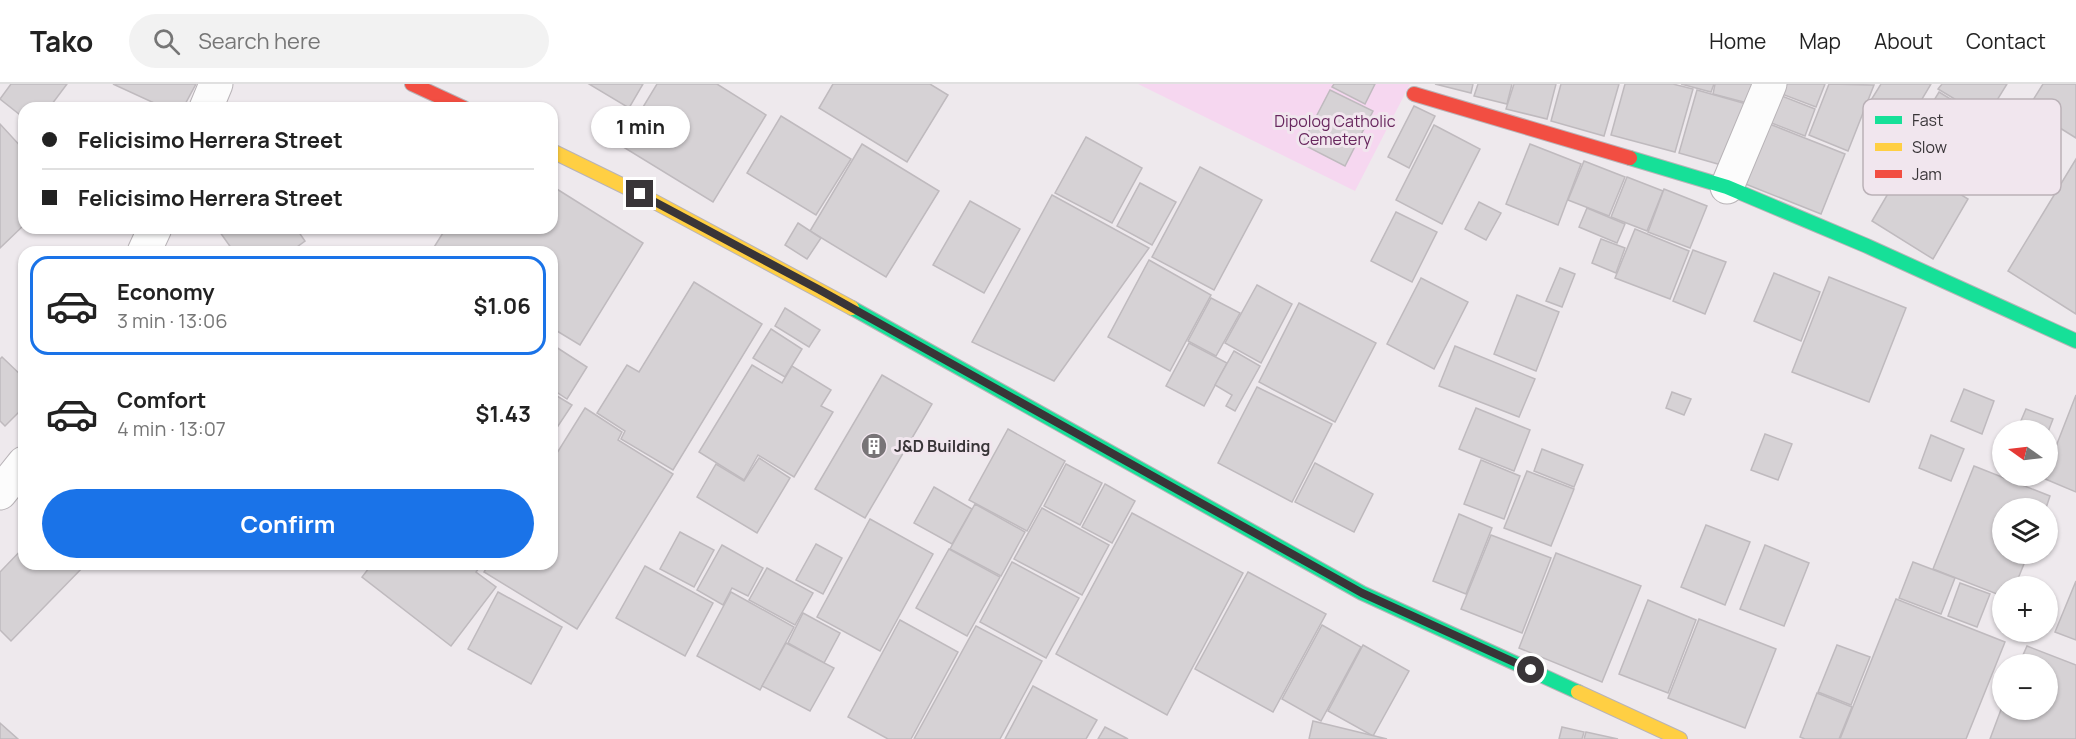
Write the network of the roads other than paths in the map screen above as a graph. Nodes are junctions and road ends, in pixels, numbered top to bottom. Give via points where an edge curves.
1 (216, 84) edge
2 (412, 84) edge
3 (1770, 84) edge
4 (1414, 94) dead end
5 (208, 102) edge
6 (451, 102) edge
7 (558, 154) edge
8 (1727, 187) junction
9 (2076, 340) edge
10 (18, 470) edge
11 (0, 493) edge
12 (1680, 739) edge

1 - 5 street
2 - 6 street
3 - 8 street
4 - 8 street
7 - 12 street via 818,289 1362,593
8 - 9 street
10 - 11 street

